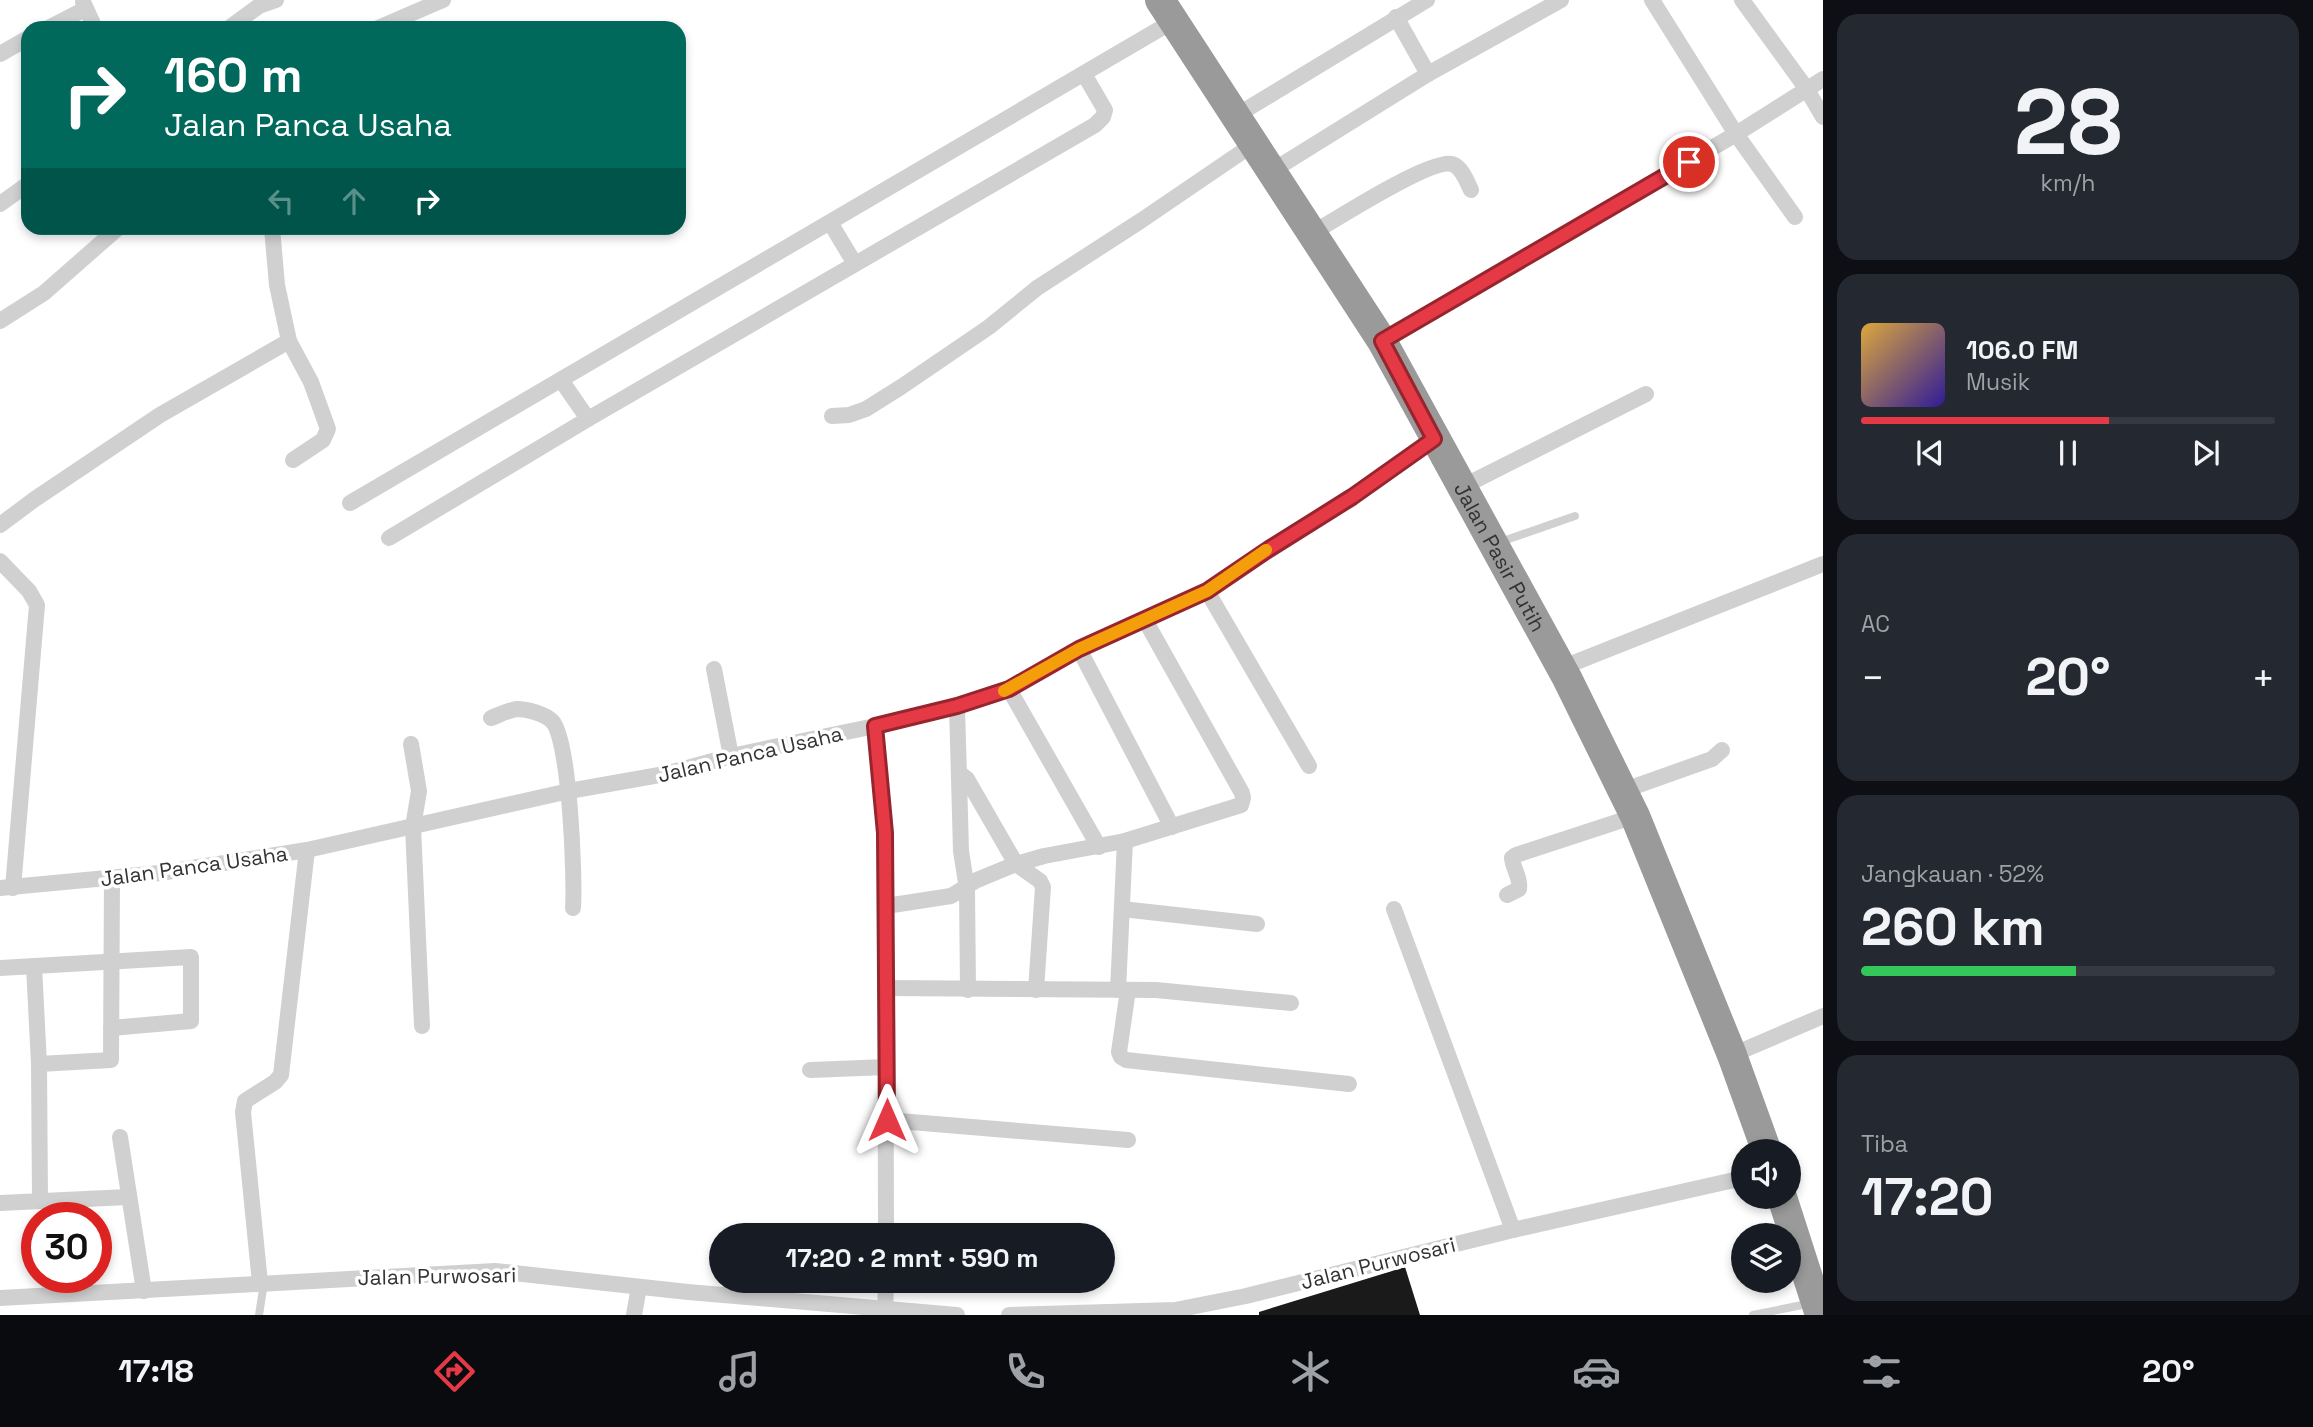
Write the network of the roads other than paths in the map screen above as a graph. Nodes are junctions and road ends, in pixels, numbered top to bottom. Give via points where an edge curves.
1 (276, 0) edge
2 (443, 0) edge
3 (1427, 0) edge
4 (1561, 0) edge
5 (1652, 0) edge
6 (1741, 0) edge
7 (84, 4) edge
8 (1168, 10) edge
9 (1396, 17) junction
10 (58, 21) edge
11 (92, 21) edge
12 (239, 21) edge
13 (394, 21) edge
14 (21, 42) edge
15 (0, 54) edge
16 (1084, 74) junction
17 (1428, 74) junction
18 (1823, 79) edge
19 (1806, 88) junction
20 (1237, 115) junction
21 (1823, 117) edge
22 (1736, 134) junction
23 (1255, 143) junction
24 (1272, 172) junction
25 (21, 189) edge
26 (1471, 190) dead end
27 (0, 204) edge
28 (1795, 217) dead end
29 (831, 223) junction
30 (1311, 234) junction
31 (110, 235) edge
32 (273, 235) edge
33 (855, 264) junction
34 (0, 321) edge
35 (289, 341) junction
36 (1382, 341) junction
37 (561, 380) junction
38 (1646, 394) dead end
39 (832, 416) dead end
40 (588, 419) junction
41 (1434, 439) junction
42 (293, 460) dead end
43 (1462, 487) junction
44 (351, 503) dead end
45 (1576, 516) dead end
46 (0, 525) edge
47 (389, 538) dead end
48 (1494, 544) junction
49 (0, 561) edge
50 (1823, 564) edge
51 (1207, 591) junction
52 (1145, 620) junction
53 (1079, 649) junction
54 (1561, 668) junction
55 (714, 669) dead end
56 (1009, 689) junction
57 (957, 706) junction
58 (491, 718) dead end
59 (875, 726) junction
60 (411, 744) dead end
61 (1722, 750) dead end
62 (731, 756) junction
63 (1309, 766) dead end
64 (960, 773) junction
65 (569, 791) junction
66 (1629, 803) junction
67 (989, 815) junction
68 (960, 820) junction
69 (413, 827) junction
70 (1172, 827) junction
71 (1125, 841) junction
72 (1098, 847) junction
73 (307, 850) junction
74 (1016, 864) junction
75 (112, 878) junction
76 (6, 888) edge
77 (967, 889) junction
78 (1507, 895) dead end
79 (886, 906) junction
80 (573, 908) dead end
81 (1122, 909) junction
82 (1394, 909) dead end
83 (1257, 924) dead end
84 (112, 961) junction
85 (34, 966) junction
86 (0, 968) edge
87 (886, 988) junction
88 (968, 990) junction
89 (1036, 990) junction
90 (1123, 990) junction
91 (1291, 1003) dead end
92 (1823, 1016) edge
93 (422, 1026) dead end
94 (111, 1028) junction
95 (1732, 1055) junction
96 (39, 1064) junction
97 (887, 1067) junction
98 (810, 1070) dead end
99 (1349, 1084) dead end
100 (887, 1120) junction
101 (120, 1137) dead end
102 (1762, 1139) edge
103 (1128, 1140) dead end
104 (1731, 1181) edge
105 (128, 1198) junction
106 (40, 1201) junction
107 (0, 1203) edge
108 (1786, 1209) edge
109 (886, 1223) edge
110 (1513, 1230) junction
111 (262, 1283) junction
112 (639, 1287) junction
113 (144, 1291) junction
114 (886, 1293) edge
115 (0, 1298) edge
116 (1819, 1305) edge
117 (885, 1312) edge
118 (1175, 1313) edge
119 (259, 1315) edge
120 (634, 1315) edge
121 (957, 1315) edge
122 (1009, 1315) edge
123 (1753, 1315) edge

1 - 12 street
2 - 13 street
3 - 9 street
4 - 17 street
5 - 22 street
6 - 19 street
7 - 10 street
7 - 11 street
8 - 16 street
8 - 20 highway, Jalan Pasir Putih
9 - 17 street
9 - 20 street
14 - 15 street
16 - 29 street
16 - 33 street via 1105,110 1094,125
17 - 24 street
18 - 19 street
19 - 21 street
19 - 22 street
20 - 23 highway, Jalan Pasir Putih
22 - 28 street
22 - 36 street
23 - 24 highway, Jalan Pasir Putih
23 - 39 street via 1037,288 901,387 866,409
24 - 30 highway, Jalan Pasir Putih
25 - 27 street
26 - 30 street via 1456,167 1440,164 1397,183
29 - 33 street
29 - 37 street
30 - 36 highway, Jalan Pasir Putih
31 - 34 street via 44,293
32 - 35 street
33 - 40 street
35 - 42 street via 311,382 328,429 323,440
35 - 46 street via 160,415
36 - 41 highway, Jalan Pasir Putih
37 - 40 street
37 - 44 street
38 - 43 street
40 - 47 street
41 - 43 highway, Jalan Pasir Putih
41 - 51 street, Jalan Panca Usaha
43 - 48 highway, Jalan Pasir Putih
45 - 48 lane
48 - 54 highway, Jalan Pasir Putih
49 - 76 street via 37,606
50 - 54 street
51 - 52 street, Jalan Panca Usaha
51 - 63 street
52 - 53 street, Jalan Panca Usaha
52 - 70 street via 1243,798 1231,809
53 - 56 street, Jalan Panca Usaha
53 - 70 street
54 - 66 highway, Jalan Pasir Putih
55 - 62 street
56 - 57 street, Jalan Panca Usaha
56 - 72 street
57 - 59 street, Jalan Panca Usaha
57 - 64 street
58 - 65 street via 516,709 552,721
59 - 62 street, Jalan Panca Usaha
59 - 79 street
60 - 69 street via 419,791
61 - 66 street
62 - 65 street, Jalan Panca Usaha via 665,774
64 - 67 street
64 - 68 street
65 - 69 street, Jalan Panca Usaha
65 - 80 street
66 - 78 street via 1512,858 1521,882 1519,889
66 - 95 highway, Jalan Pasir Putih
67 - 68 street
67 - 74 street
68 - 77 street
69 - 73 street, Jalan Panca Usaha
69 - 93 street
70 - 71 street
71 - 72 street
71 - 81 street
72 - 74 street
73 - 75 street, Jalan Panca Usaha
73 - 111 street via 281,1074 246,1101 243,1112
74 - 77 street
74 - 89 street via 1044,887
75 - 76 street, Jalan Panca Usaha
75 - 84 street
77 - 79 street via 951,896
77 - 88 street
79 - 87 street
81 - 83 street
81 - 90 street
82 - 110 street
84 - 85 street
84 - 94 street
84 - 94 street via 191,957 191,1021
85 - 86 street
85 - 96 street
87 - 88 street
87 - 97 street
88 - 89 street
89 - 90 street
90 - 91 street
90 - 99 street via 1119,1052 1126,1060
92 - 95 street
94 - 96 street via 111,1060
95 - 102 highway, Jalan Pasir Putih
96 - 106 street
97 - 98 street
97 - 100 street
100 - 103 street
100 - 109 street
101 - 105 street
104 - 110 street, Jalan Purwosari
105 - 106 street
105 - 113 street
106 - 107 street
108 - 116 highway
110 - 118 street, Jalan Purwosari
111 - 112 street, Jalan Purwosari via 495,1271
111 - 113 street, Jalan Purwosari
111 - 119 lane
112 - 117 street, Jalan Purwosari
112 - 120 street
113 - 115 street, Jalan Purwosari
114 - 117 street
116 - 123 lane
117 - 121 street, Jalan Purwosari
118 - 122 street, Jalan Purwosari

